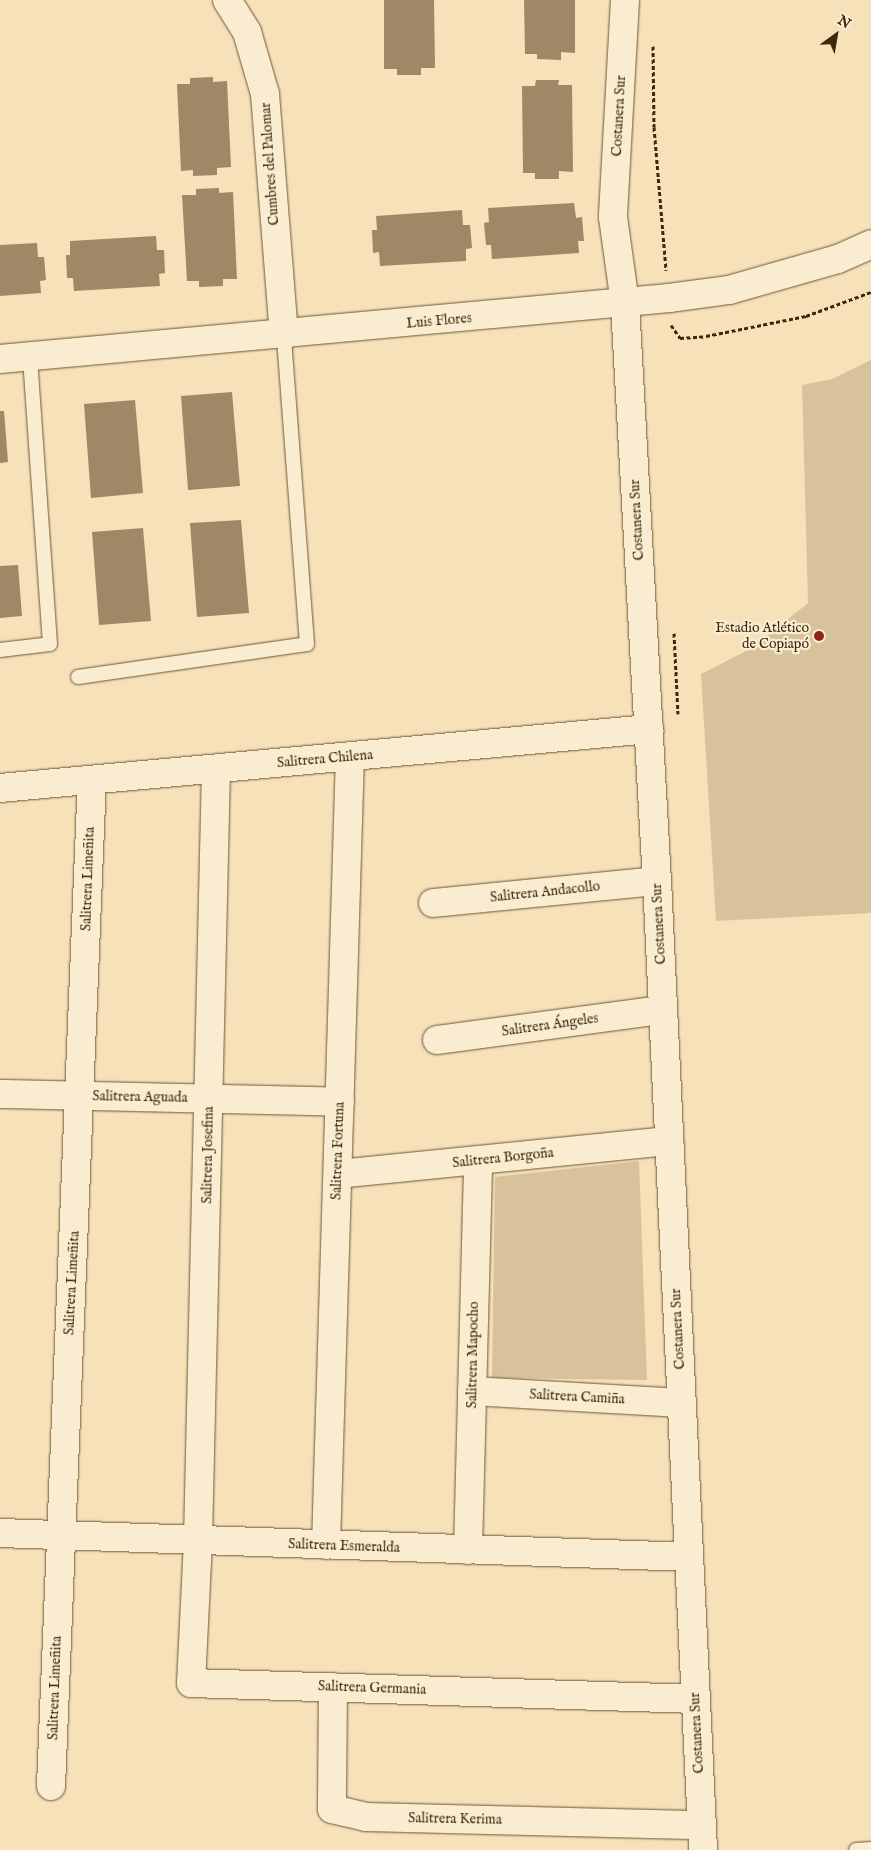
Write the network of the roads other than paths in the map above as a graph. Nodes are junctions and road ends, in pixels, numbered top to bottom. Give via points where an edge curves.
1 (227, 0) edge
2 (625, 0) edge
3 (871, 244) edge
4 (625, 304) junction
5 (284, 335) junction
6 (30, 357) junction
7 (0, 359) edge
8 (0, 650) edge
9 (78, 677) dead end
10 (649, 729) junction
11 (350, 757) junction
12 (216, 769) junction
13 (92, 780) junction
14 (0, 788) edge
15 (657, 881) junction
16 (433, 903) dead end
17 (663, 1010) junction
18 (437, 1040) dead end
19 (0, 1094) edge
20 (81, 1096) junction
21 (209, 1099) junction
22 (340, 1102) junction
23 (669, 1141) junction
24 (478, 1160) junction
25 (338, 1174) junction
26 (472, 1391) junction
27 (681, 1403) junction
28 (0, 1533) edge
29 (61, 1535) junction
30 (198, 1541) junction
31 (326, 1545) junction
32 (468, 1550) junction
33 (689, 1557) junction
34 (333, 1687) junction
35 (696, 1699) junction
36 (51, 1786) dead end
37 (702, 1838) edge
38 (871, 1849) edge
39 (856, 1850) edge

1 - 5 street, Cumbres del Palomar via 247,32 265,94
2 - 4 street, Costanera Sur via 613,216
3 - 4 street, Luis Flores via 838,259 729,290
4 - 5 street, Luis Flores
4 - 10 street, Costanera Sur
5 - 6 street, Luis Flores
5 - 9 lane via 307,644
6 - 7 street, Luis Flores
6 - 8 lane via 50,644
10 - 11 street, Salitrera Chilena
10 - 15 street, Costanera Sur
11 - 12 street, Salitrera Chilena
11 - 22 street, Salitrera Fortuna
12 - 13 street, Salitrera Chilena
12 - 21 street, Salitrera Josefina
13 - 14 street, Salitrera Chilena
13 - 20 street, Salitrera Limeñita
15 - 16 street, Salitrera Andacollo
15 - 17 street, Costanera Sur
17 - 18 street, Salitrera Ángeles
17 - 23 street, Costanera Sur
19 - 20 street, Salitrera Aguada
20 - 21 street, Salitrera Aguada
20 - 29 street, Salitrera Limeñita
21 - 22 street, Salitrera Aguada
21 - 30 street, Salitrera Josefina
22 - 25 street, Salitrera Fortuna
23 - 24 street, Salitrera Borgoña
23 - 27 street, Costanera Sur
24 - 25 street, Salitrera Borgoña
24 - 26 street, Salitrera Mapocho
25 - 31 street, Salitrera Fortuna
26 - 27 street, Salitrera Camiña
26 - 32 street, Salitrera Mapocho
27 - 33 street, Costanera Sur
28 - 29 street, Salitrera Esmeralda
29 - 30 street, Salitrera Esmeralda
29 - 36 street, Salitrera Limeñita
30 - 31 street, Salitrera Esmeralda
30 - 34 street, Salitrera Germania via 191,1683
31 - 32 street, Salitrera Esmeralda
32 - 33 street, Salitrera Esmeralda
33 - 35 street, Costanera Sur
34 - 35 street, Salitrera Germania
34 - 37 street, Salitrera Kerima via 332,1809 366,1817
35 - 37 street, Costanera Sur
38 - 39 lane

